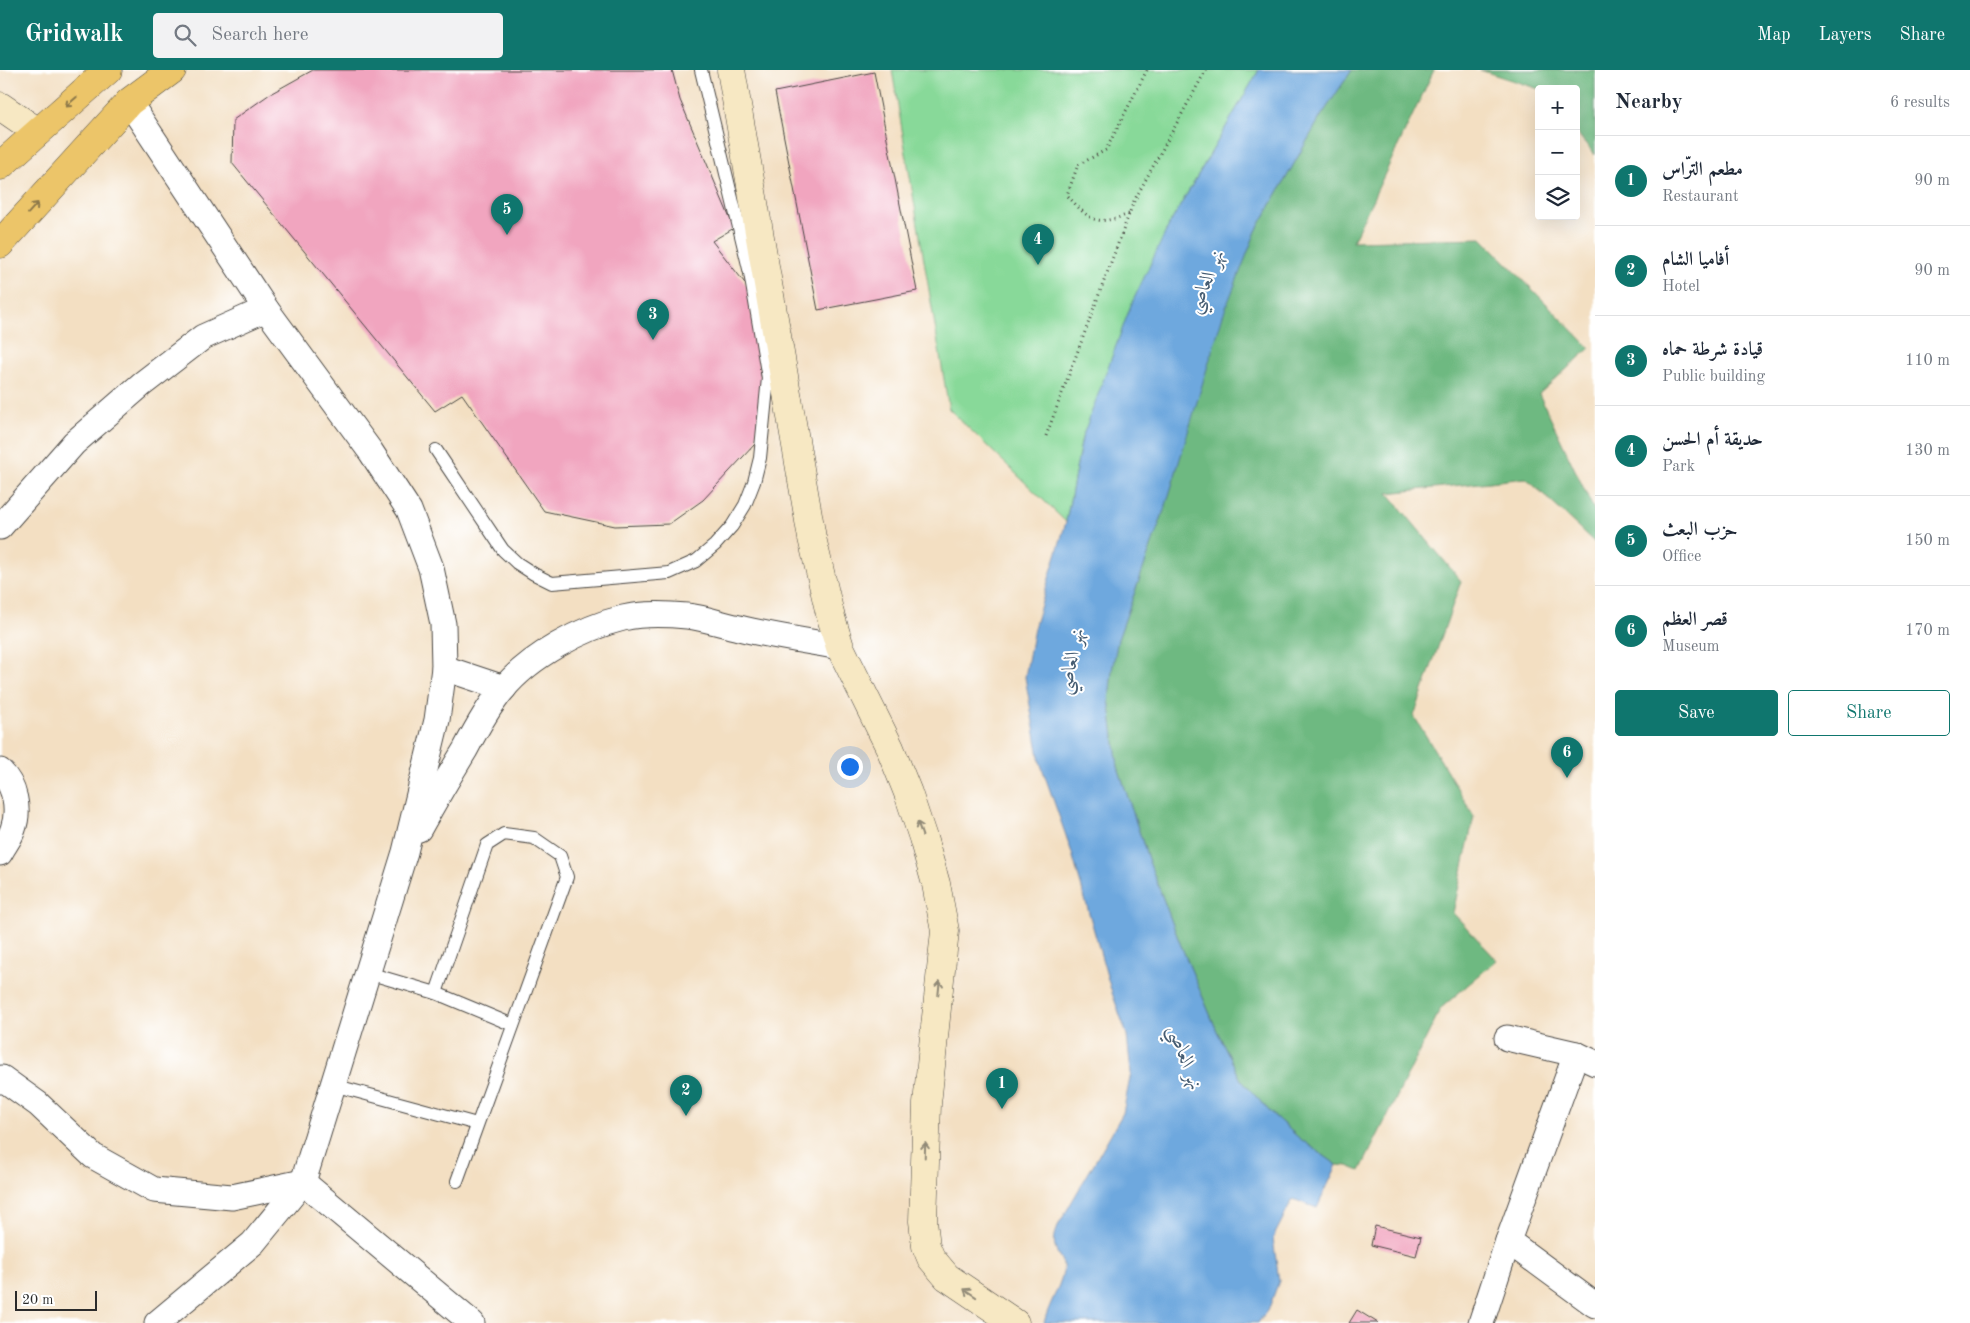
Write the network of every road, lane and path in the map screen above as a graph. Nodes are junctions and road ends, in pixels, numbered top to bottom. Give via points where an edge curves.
1 (108, 70) edge
2 (172, 70) edge
3 (701, 70) edge
4 (731, 70) edge
5 (1147, 70) edge
6 (1206, 70) edge
7 (129, 102) junction
8 (0, 106) edge
9 (38, 132) junction
10 (0, 166) edge
11 (1130, 214) junction
12 (0, 244) edge
13 (266, 309) junction
14 (1046, 436) dead end
15 (436, 450) dead end
16 (0, 527) edge
17 (840, 647) junction
18 (444, 668) junction
19 (504, 688) junction
20 (0, 771) edge
21 (406, 852) junction
22 (0, 853) edge
23 (368, 973) junction
24 (436, 993) junction
25 (513, 1025) junction
26 (1507, 1038) dead end
27 (1585, 1059) edge
28 (1, 1079) edge
29 (333, 1085) junction
30 (478, 1124) junction
31 (457, 1181) dead end
32 (303, 1182) junction
33 (1508, 1241) junction
34 (1595, 1305) edge
35 (1013, 1322) edge
36 (157, 1323) edge
37 (472, 1323) edge
38 (1481, 1323) edge

1 -> 9 main road
2 - 7 main road
3 - 15 lane via 750,273 768,378 760,458 745,505 732,526 696,561 669,573 552,583 517,563 504,550
4 - 17 main road via 812,538
5 - 11 path via 1106,150 1078,165 1067,194 1088,218 1110,221
6 - 11 path via 1134,201
12 -> 7 main road
7 - 13 street
8 - 9 main road
9 - 10 main road
11 - 14 path
13 - 16 street via 203,337 142,384 74,444
13 - 18 street via 371,452 409,510 431,568 443,624
17 - 19 street via 738,628 713,620 645,615 624,618 571,638 546,652
35 -> 17 main road via 947,1277 926,1246 923,1221 927,1104 945,931 933,875 908,793 890,748
18 - 19 street
18 - 21 street via 437,720
19 - 21 street via 480,723
20 - 22 street via 16,800 14,828
21 - 23 street
23 - 24 lane
23 - 29 street
24 - 25 lane
24 - 25 lane via 487,845 504,834 534,838 560,856 567,877
25 - 30 lane
26 - 27 street
27 - 33 street
28 - 32 street via 38,1104 93,1156 154,1190 232,1197
29 - 30 lane
29 - 32 street
30 - 31 lane
32 - 36 street via 253,1243
32 - 37 street
33 - 34 street
33 - 38 street

